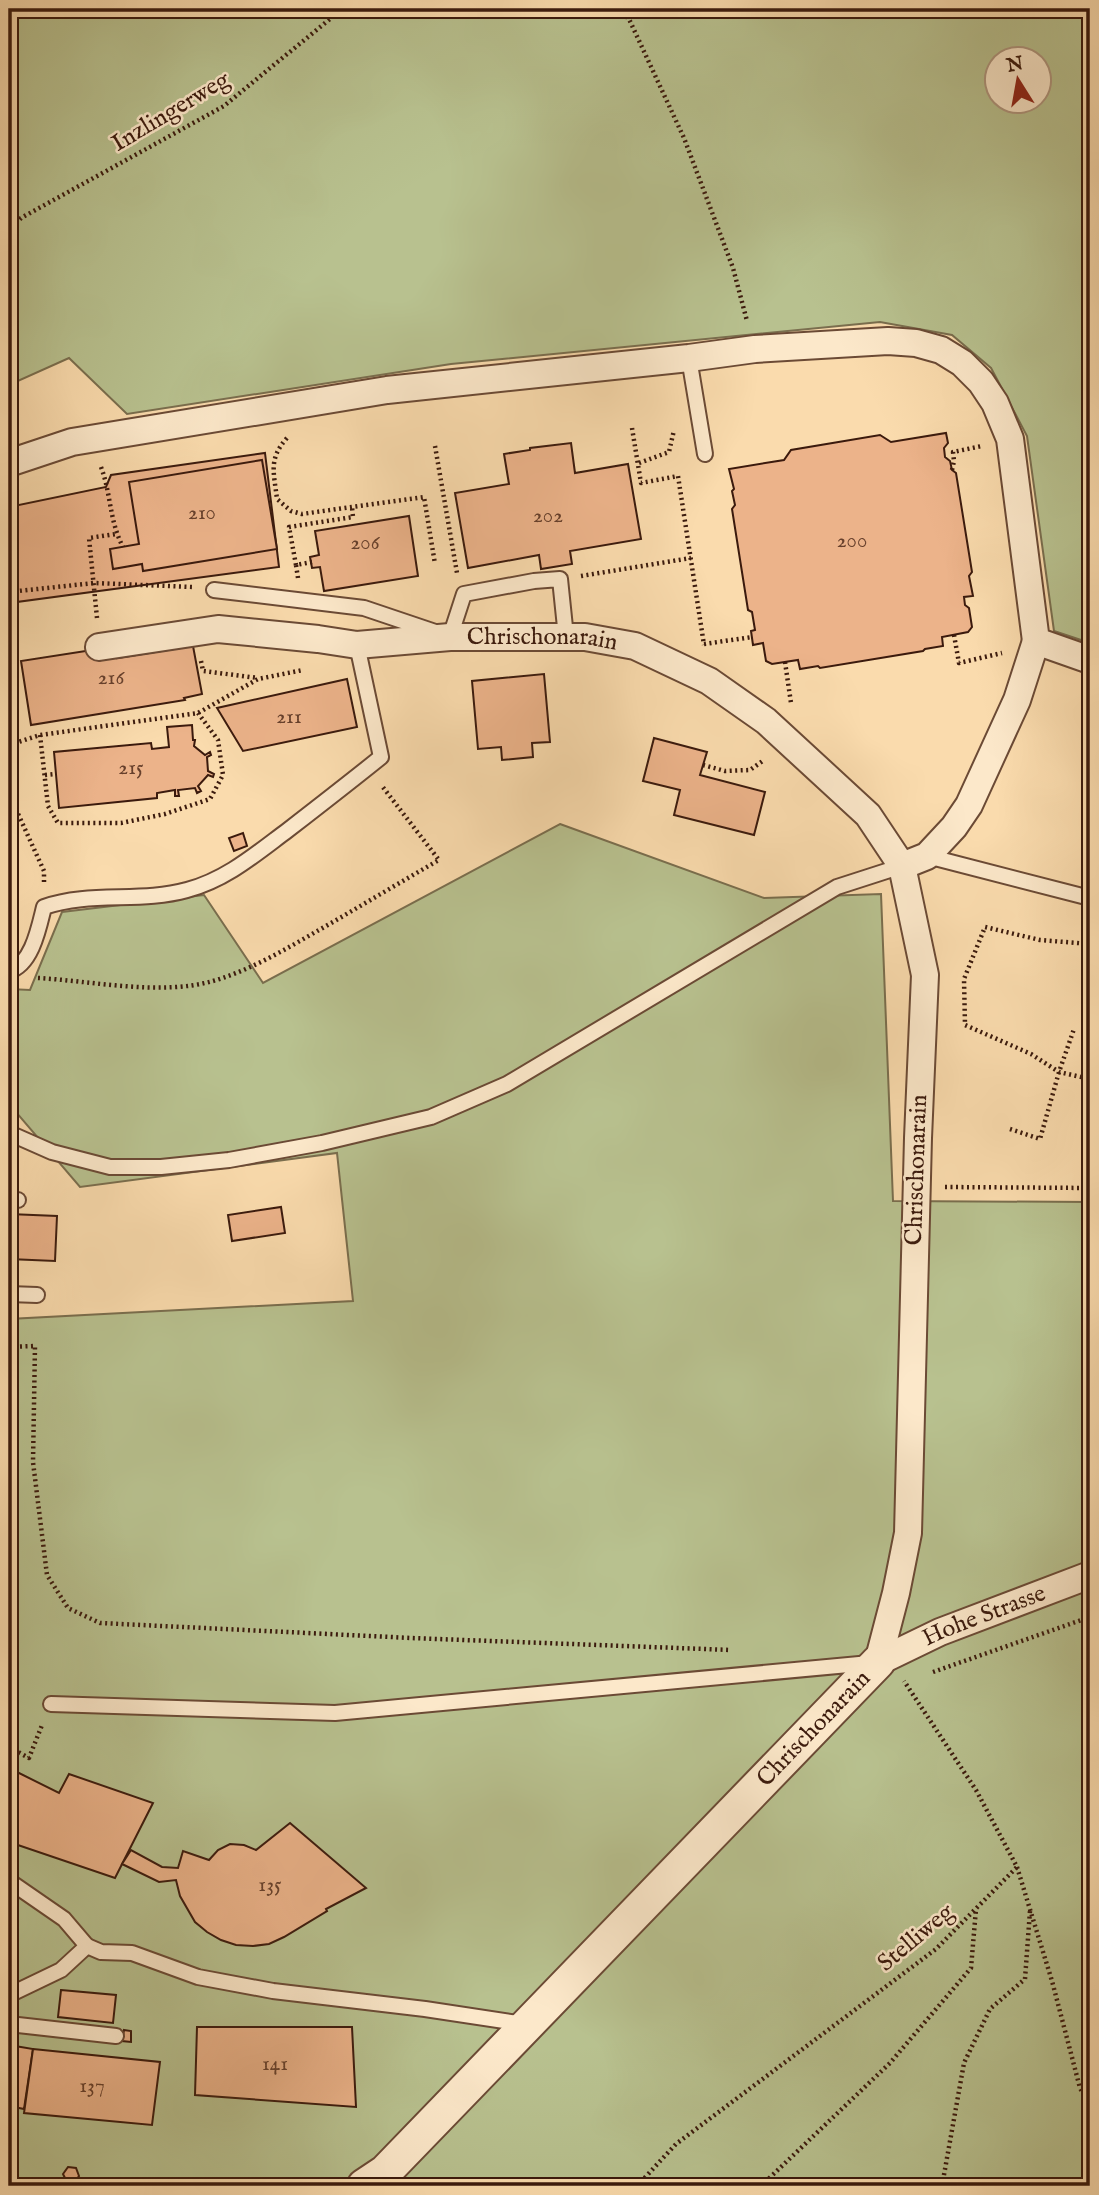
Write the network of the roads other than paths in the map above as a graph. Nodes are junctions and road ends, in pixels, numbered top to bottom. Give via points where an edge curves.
1 (688, 358) junction
2 (705, 454) dead end
3 (9, 463) edge
4 (214, 590) road end
5 (566, 637) junction
6 (450, 638) junction
7 (1036, 642) junction
8 (357, 645) junction
9 (99, 647) dead end
10 (1090, 660) edge
11 (926, 856) junction
12 (902, 866) junction
13 (1090, 898) edge
14 (9, 971) edge
15 (9, 1133) edge
16 (9, 1294) edge
17 (37, 1295) dead end
18 (1090, 1575) edge
19 (878, 1662) junction
20 (51, 1704) road end
21 (9, 1881) edge
22 (87, 1946) junction
23 (9, 1995) edge
24 (9, 2024) edge
25 (526, 2024) junction
26 (116, 2036) dead end
27 (364, 2186) edge

1 - 2 lane
1 - 3 street via 387,390 72,442
1 - 7 street via 888,341 941,350 962,363 995,403 1010,439
4 - 6 lane via 364,608
5 - 6 street, Chrischonarain
5 - 6 lane via 560,579 464,594
5 - 12 street, Chrischonarain via 635,646 709,681 766,721 868,815
6 - 8 street, Chrischonarain
7 - 10 street
7 - 11 street via 1017,700 969,805
8 - 9 street, Chrischonarain via 218,629
8 - 14 lane via 381,758 234,870 202,885 156,896 44,907 34,943 22,962
11 - 12 street
11 - 13 lane
12 - 15 lane via 837,887 508,1084 431,1116 322,1143 162,1167 110,1167 52,1152
12 - 19 street, Chrischonarain via 925,975 908,1533
16 - 17 lane
18 - 19 street, Hohe Strasse via 940,1632
19 - 20 lane via 335,1713
19 - 25 street, Chrischonarain
21 - 22 lane via 64,1919
22 - 23 lane via 61,1970
22 - 25 lane via 101,1952 132,1953 198,1977 273,1991
24 - 26 lane
25 - 27 street, Chrischonarain via 385,2172

